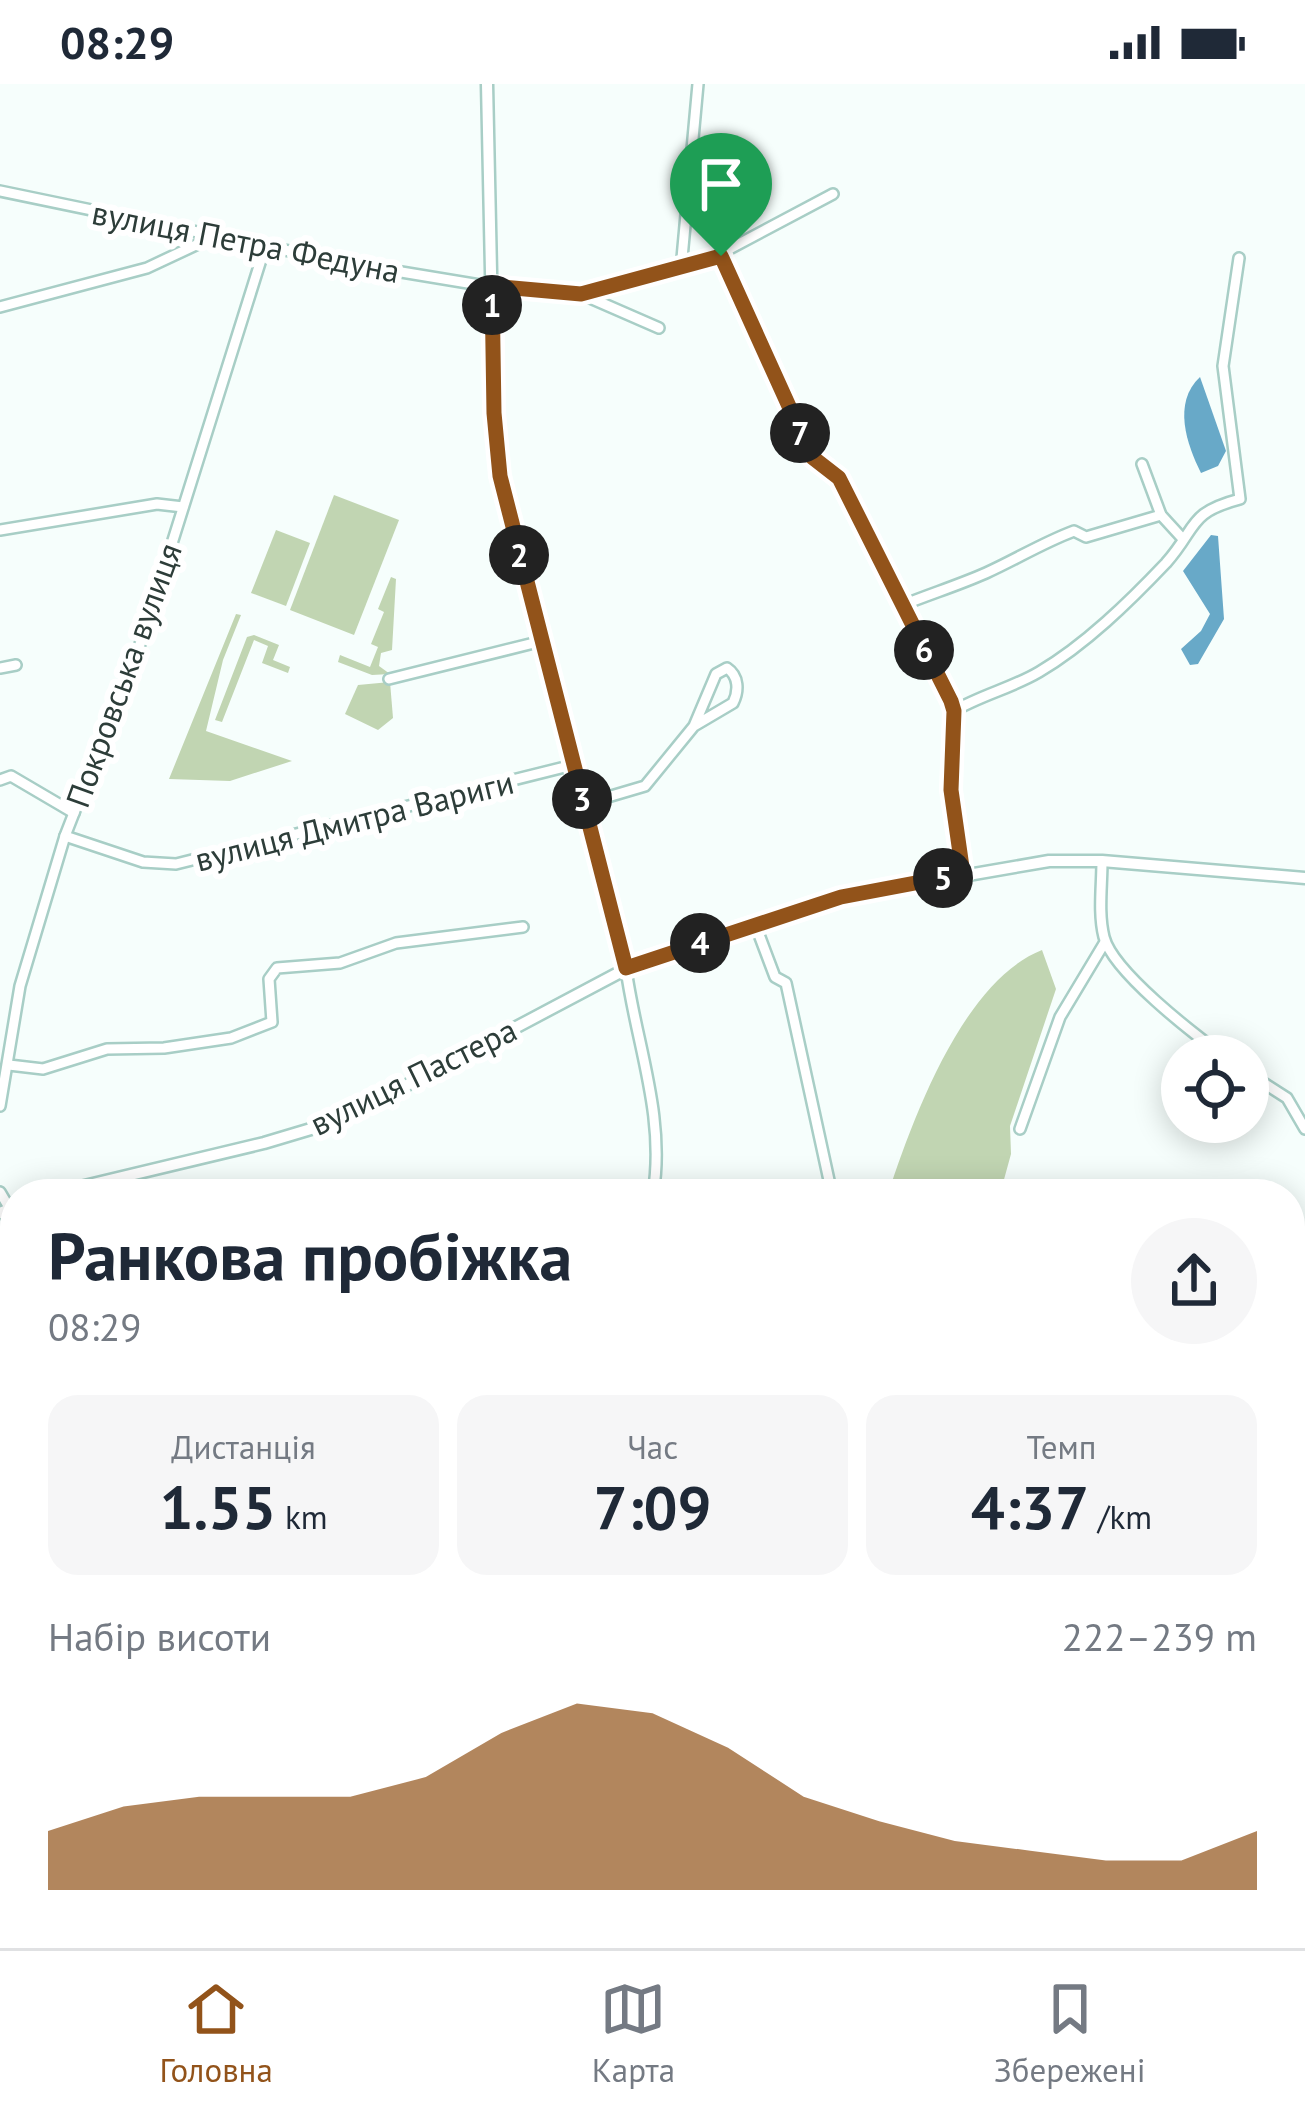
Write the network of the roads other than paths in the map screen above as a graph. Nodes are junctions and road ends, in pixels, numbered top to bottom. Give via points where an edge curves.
1 (487, 84) edge
2 (698, 84) edge
3 (0, 191) edge
4 (833, 194) dead end
5 (213, 237) junction
6 (265, 248) junction
7 (721, 256) junction
8 (1239, 258) dead end
9 (681, 269) junction
10 (492, 286) junction
11 (581, 294) junction
12 (0, 307) edge
13 (659, 328) dead end
14 (1142, 464) dead end
15 (183, 507) junction
16 (1161, 515) junction
17 (0, 530) edge
18 (1183, 539) junction
19 (903, 605) junction
20 (542, 641) junction
21 (16, 665) dead end
22 (0, 668) edge
23 (389, 679) dead end
24 (954, 711) junction
25 (694, 725) junction
26 (573, 764) junction
27 (0, 780) edge
28 (584, 804) junction
29 (74, 813) junction
30 (65, 836) junction
31 (1102, 861) junction
32 (963, 874) junction
33 (1305, 878) edge
34 (755, 924) junction
35 (523, 927) dead end
36 (1105, 942) junction
37 (626, 968) junction
38 (1197, 1035) edge
39 (9, 1065) junction
40 (1269, 1086) edge
41 (0, 1106) edge
42 (1020, 1129) dead end
43 (1305, 1129) edge
44 (114, 1179) edge
45 (654, 1179) edge
46 (829, 1179) edge

1 - 10 street
2 - 9 street
3 - 5 street, вулиця Петра Федуна
4 - 7 street
5 - 6 street, вулиця Петра Федуна
5 - 12 street via 147,268
6 - 10 street, вулиця Петра Федуна
6 - 15 street, Покровська вулиця
7 - 9 street
7 - 19 street via 812,457 839,478
8 - 18 street via 1223,366 1240,499 1210,507
9 - 11 street
10 - 11 street, вулиця Петра Федуна
10 - 20 street via 500,476
11 - 13 street
14 - 16 street
15 - 17 street via 157,504
15 - 29 street, Покровська вулиця
16 - 18 street
16 - 19 street via 1085,537 1074,531
18 - 24 street via 1066,653
19 - 24 street
20 - 23 street
20 - 26 street
21 - 22 street
24 - 32 street via 951,790
25 - 25 street via 733,703 732,671 716,674
25 - 28 street via 645,786
26 - 28 street
26 - 30 street, вулиця Дмитра Вариги via 176,864 143,862
27 - 29 street via 11,776
28 - 37 street
29 - 30 street, Покровська вулиця
30 - 39 street, Покровська вулиця via 20,986
31 - 32 street, вулиця Пастера
31 - 33 street, вулиця Пастера
31 - 36 street
32 - 34 street, вулиця Пастера via 841,897
34 - 37 street, вулиця Пастера
34 - 46 street via 775,977 786,983
35 - 39 street via 278,968 269,979 272,1022 231,1039 107,1049 43,1069
36 - 38 street
36 - 42 street via 1060,1017
37 - 44 street, вулиця Пастера via 341,1120
37 - 45 street via 648,1070
39 - 41 street, Покровська вулиця
40 - 43 street via 1287,1098

